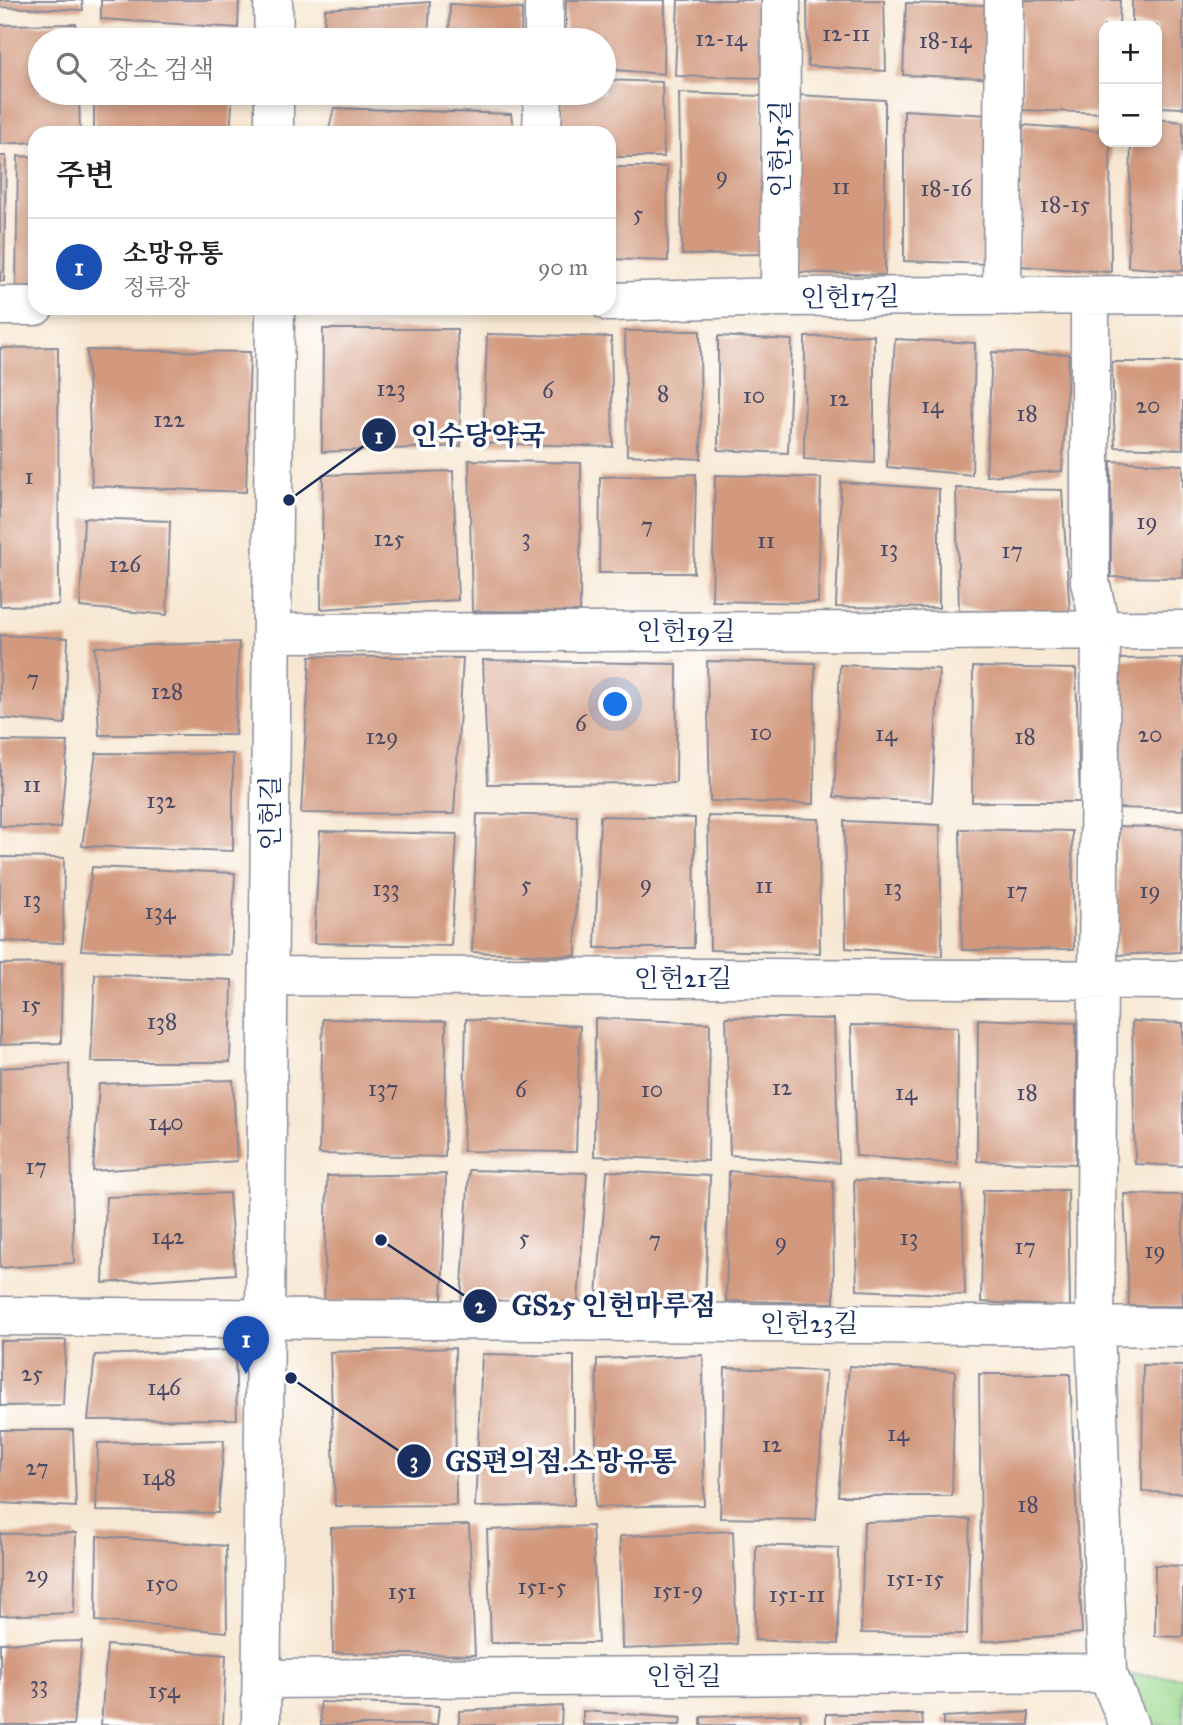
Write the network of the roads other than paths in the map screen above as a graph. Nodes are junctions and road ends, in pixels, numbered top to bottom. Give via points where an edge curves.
1 (274, 0) edge
2 (544, 0) edge
3 (781, 0) edge
4 (1004, 0) edge
5 (274, 28) edge
6 (544, 28) edge
7 (274, 105) edge
8 (542, 105) edge
9 (274, 126) edge
10 (542, 126) edge
11 (1002, 295) junction
12 (1183, 295) edge
13 (1090, 296) junction
14 (780, 297) junction
15 (616, 302) edge
16 (0, 306) edge
17 (28, 306) edge
18 (275, 315) edge
19 (1101, 629) junction
20 (1183, 629) edge
21 (272, 633) junction
22 (269, 976) junction
23 (1098, 980) junction
24 (1183, 980) edge
25 (0, 1316) edge
26 (266, 1318) junction
27 (1095, 1326) junction
28 (1183, 1327) edge
29 (1107, 1673) junction
30 (262, 1679) junction
31 (261, 1725) edge
32 (1129, 1725) edge

1 - 5 street
2 - 6 street
3 - 14 street, 인헌15길
4 - 11 street
7 - 9 street
8 - 10 street
11 - 13 street, 인헌17길
11 - 14 street, 인헌17길
12 - 13 street, 인헌17길
13 - 19 street via 1090,582
14 - 15 street, 인헌17길
16 - 17 street
18 - 21 street, 인헌길
19 - 20 street, 인헌19길
19 - 21 street, 인헌19길
19 - 23 street
21 - 22 street, 인헌길
22 - 23 street, 인헌21길
22 - 26 street, 인헌길
23 - 24 street, 인헌21길
23 - 27 street
25 - 26 street
26 - 27 street, 인헌23길
26 - 30 street, 인헌길
27 - 28 street, 인헌23길
27 - 29 street
29 - 30 street, 인헌길
29 - 32 street
30 - 31 street, 인헌길

